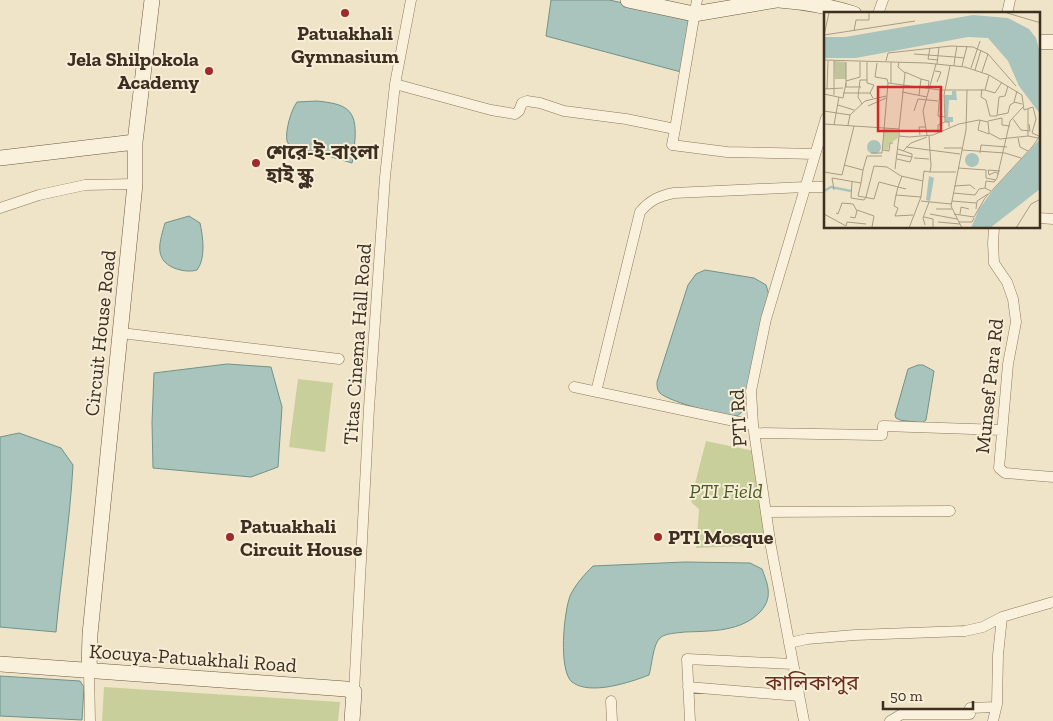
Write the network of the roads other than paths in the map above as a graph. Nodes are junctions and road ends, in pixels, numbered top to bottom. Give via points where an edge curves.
1 (152, 0) edge
2 (410, 0) edge
3 (628, 0) edge
4 (777, 0) edge
5 (883, 0) edge
6 (830, 3) edge
7 (695, 7) edge
8 (850, 12) edge
9 (879, 12) edge
10 (1040, 42) edge
11 (1053, 42) edge
12 (395, 84) junction
13 (824, 125) edge
14 (675, 129) junction
15 (135, 142) junction
16 (815, 154) junction
17 (0, 158) edge
18 (135, 184) junction
19 (805, 187) junction
20 (824, 188) edge
21 (0, 208) edge
22 (1040, 218) edge
23 (1053, 219) edge
24 (994, 229) edge
25 (121, 333) junction
26 (339, 359) dead end
27 (574, 387) dead end
28 (596, 392) junction
29 (754, 429) junction
30 (1002, 430) junction
31 (1053, 477) edge
32 (950, 511) dead end
33 (766, 512) junction
34 (1053, 602) edge
35 (1002, 617) junction
36 (789, 643) junction
37 (0, 664) edge
38 (793, 664) junction
39 (89, 671) junction
40 (688, 687) junction
41 (354, 692) junction
42 (799, 696) junction
43 (611, 701) dead end
44 (996, 706) junction
45 (90, 721) edge
46 (352, 721) edge
47 (612, 721) edge
48 (690, 721) edge
49 (804, 721) edge
50 (890, 721) edge
51 (993, 721) edge

1 - 15 street, Circuit House Road
2 - 12 street, Titas Cinema Hall Road
3 - 7 street
4 - 6 street
4 - 7 street
5 - 9 street
6 - 8 street
7 - 14 street
10 - 11 street
12 - 14 street via 515,114 527,101 564,111
12 - 41 street, Titas Cinema Hall Road via 373,350
13 - 16 street, PTI Rd
14 - 16 street via 672,145 727,152
15 - 17 street
15 - 18 street, Circuit House Road
16 - 19 street, PTI Rd
18 - 21 street via 85,185
18 - 25 street, Circuit House Road
19 - 20 street
19 - 28 street via 674,193 649,202 640,212
19 - 29 street, PTI Rd via 766,319 751,391
22 - 23 street
24 - 30 street, Munsef Para Rd via 994,263 1007,282 1016,322 1008,364
25 - 26 street
25 - 39 street, Circuit House Road
27 - 28 street
28 - 29 street
29 - 30 street via 882,435 883,426
29 - 33 street, PTI Rd
30 - 31 street, Munsef Para Rd via 999,468 1005,473
32 - 33 street
33 - 36 street, PTI Rd
34 - 35 street
35 - 36 street via 983,627 964,631
35 - 44 street
36 - 38 street, PTI Rd
37 - 39 street, Kocuya-Patuakhali Road
38 - 40 street via 687,659
38 - 42 street, PTI Rd
39 - 41 street, Kocuya-Patuakhali Road
39 - 45 street
40 - 42 street
40 - 48 street
41 - 46 street
42 - 49 street, PTI Rd
43 - 47 street
44 - 50 street via 970,708 970,714 902,714
44 - 51 street

